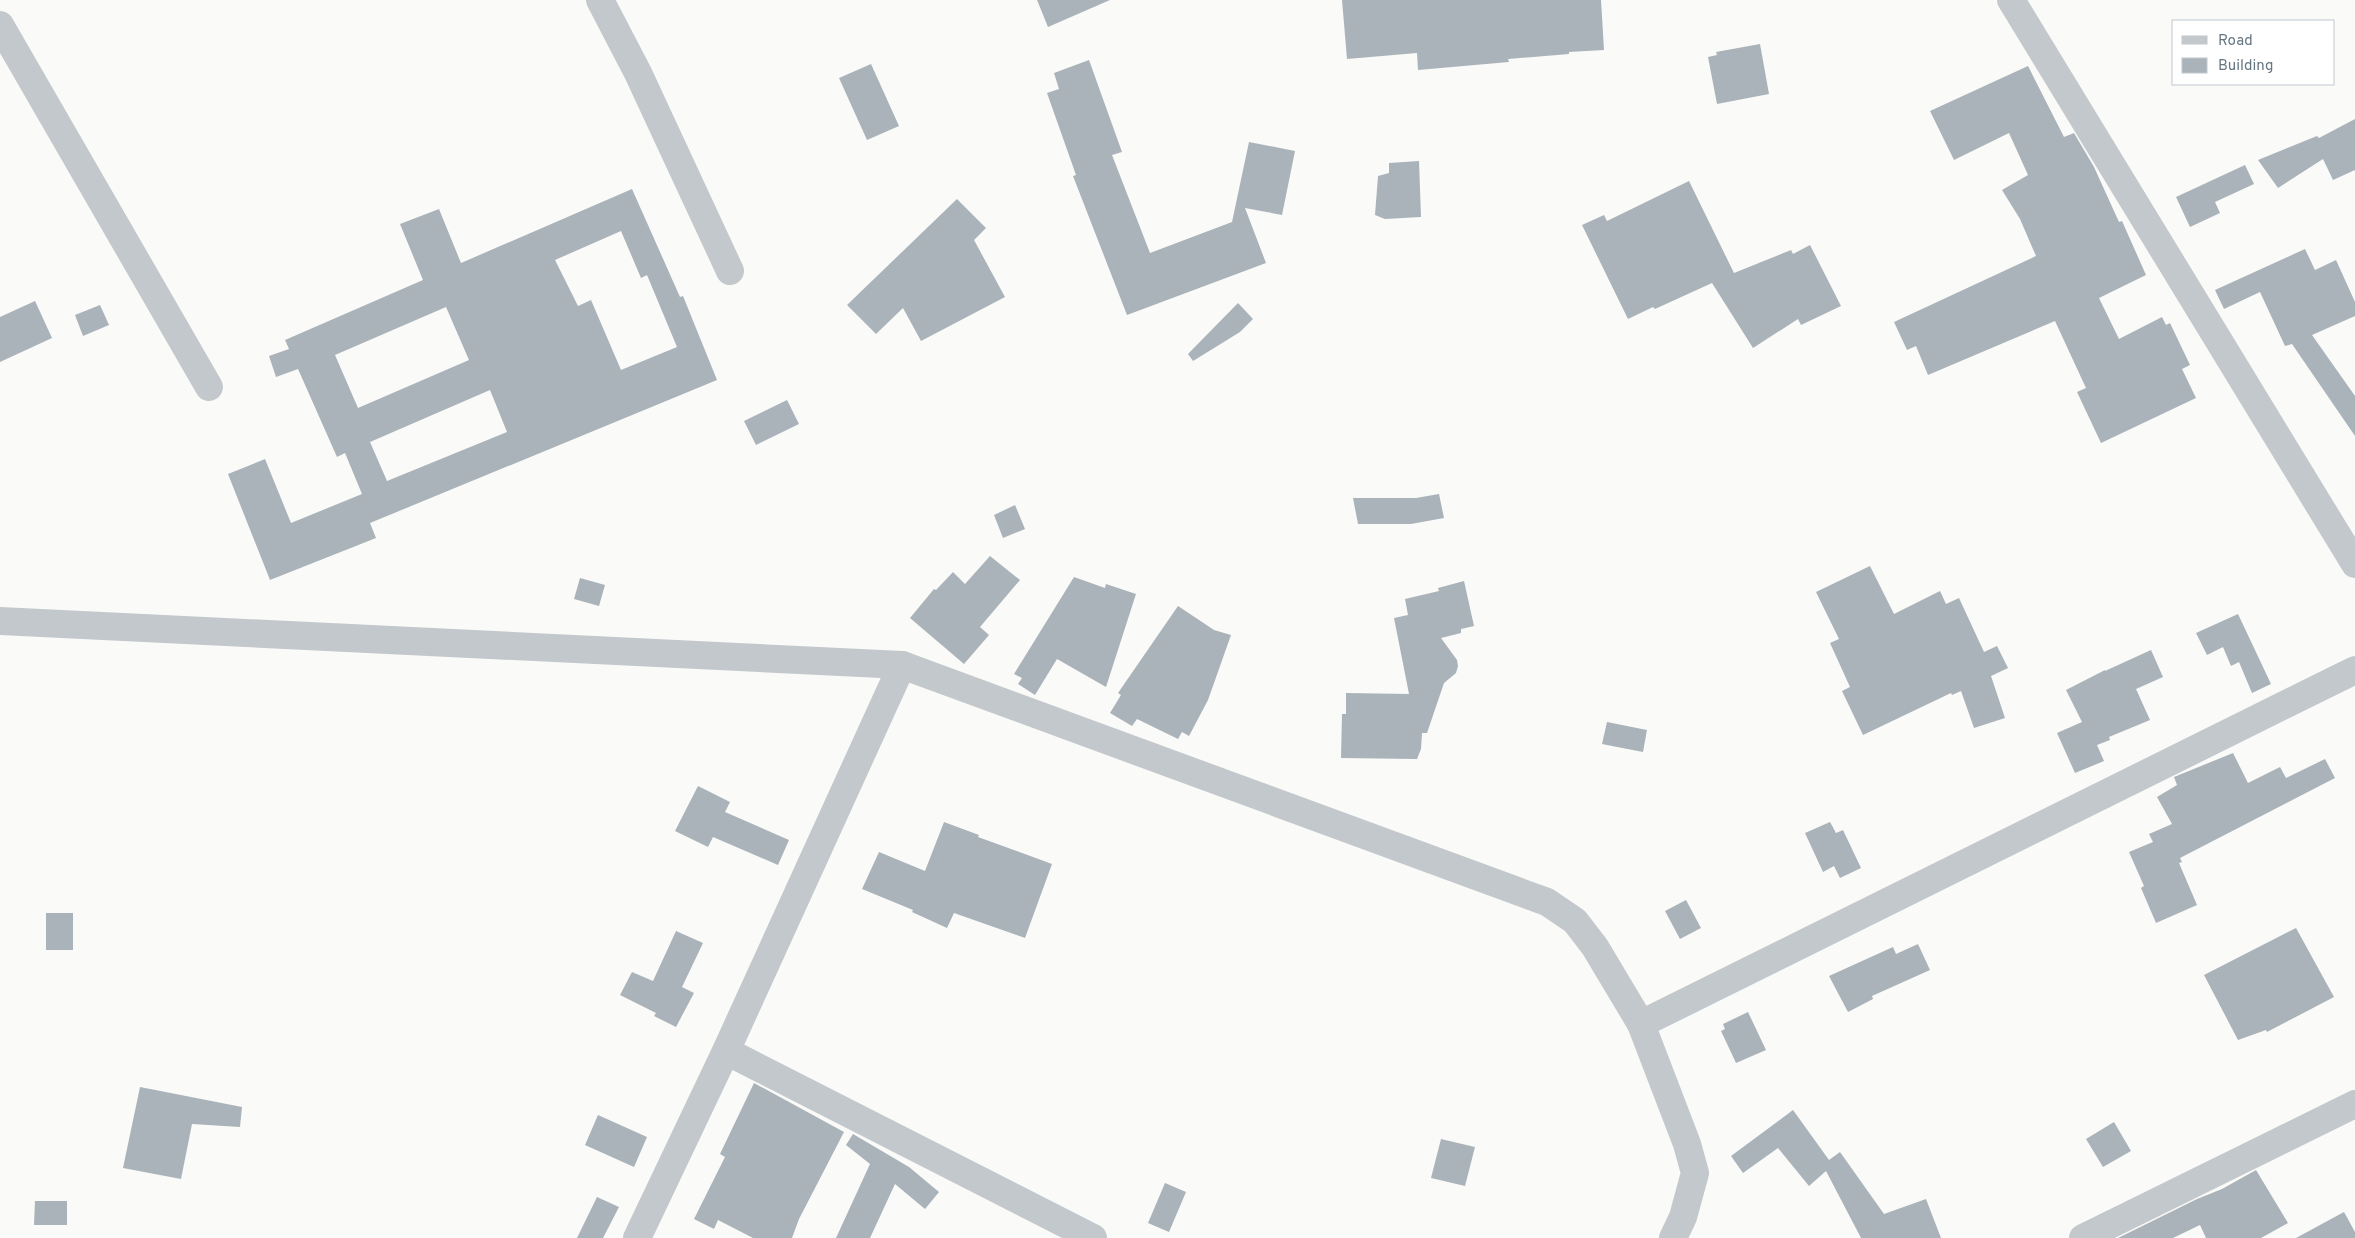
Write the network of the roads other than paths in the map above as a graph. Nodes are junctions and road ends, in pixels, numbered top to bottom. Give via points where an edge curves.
1 (600, 0) edge
2 (2011, 0) edge
3 (0, 25) edge
4 (730, 271) dead end
5 (209, 387) dead end
6 (2355, 564) edge
7 (1, 619) edge
8 (902, 664) junction
9 (2355, 670) edge
10 (1641, 1024) junction
11 (726, 1051) junction
12 (2355, 1104) edge
13 (637, 1238) edge
14 (1093, 1238) edge
15 (1673, 1238) edge
16 (2083, 1238) edge

1 - 4 street via 638,73
2 - 6 street
3 - 5 street
7 - 8 street
8 - 10 street via 1547,902 1575,921 1590,940
8 - 11 street
9 - 10 street
10 - 15 street via 1695,1173 1683,1217
11 - 13 street
11 - 14 street
12 - 16 street

